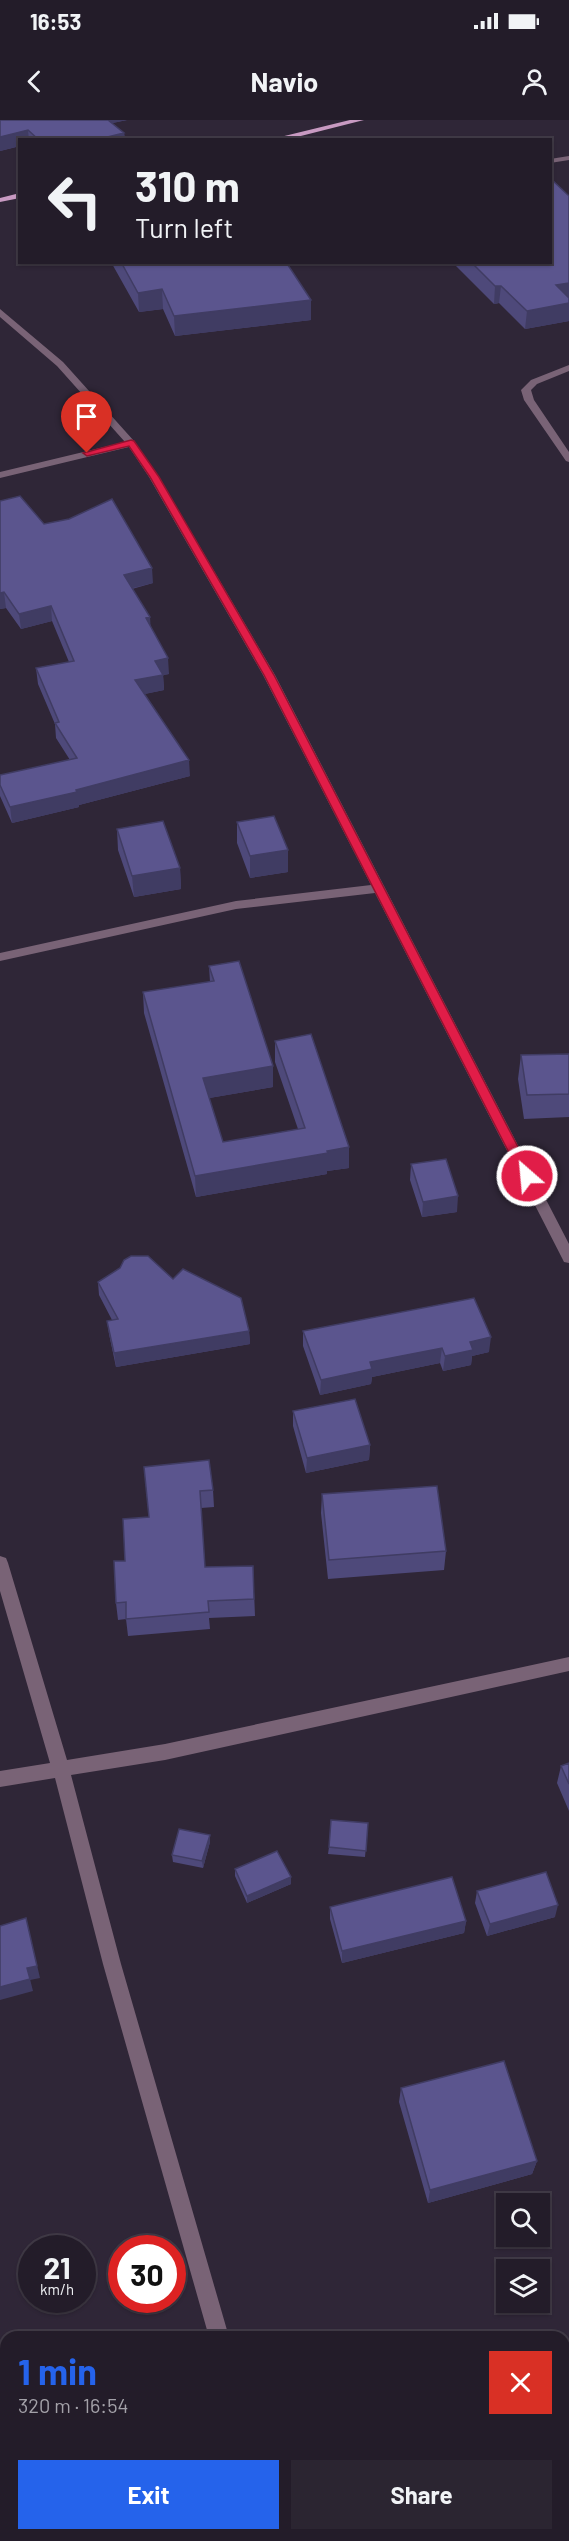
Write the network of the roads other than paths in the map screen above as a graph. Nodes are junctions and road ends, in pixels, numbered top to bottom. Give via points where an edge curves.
1 (360, 120) edge
2 (281, 138) edge
3 (569, 158) edge
4 (552, 160) edge
5 (18, 196) edge
6 (0, 200) edge
7 (0, 312) edge
8 (569, 368) edge
9 (131, 442) junction
10 (569, 459) edge
11 (0, 475) edge
12 (380, 888) junction
13 (0, 957) edge
14 (569, 1258) edge
15 (0, 1563) edge
16 (569, 1664) edge
17 (61, 1769) junction
18 (0, 1779) edge
19 (217, 2331) edge

1 - 2 main road
3 - 4 street
5 - 6 main road
7 - 9 street via 60,364
8 - 10 street via 534,382 526,390
9 - 11 street
9 - 12 street via 269,675
12 - 13 street via 236,905
12 - 14 street
15 - 17 street
16 - 17 street via 165,1752
17 - 18 street
17 - 19 street via 112,1964

